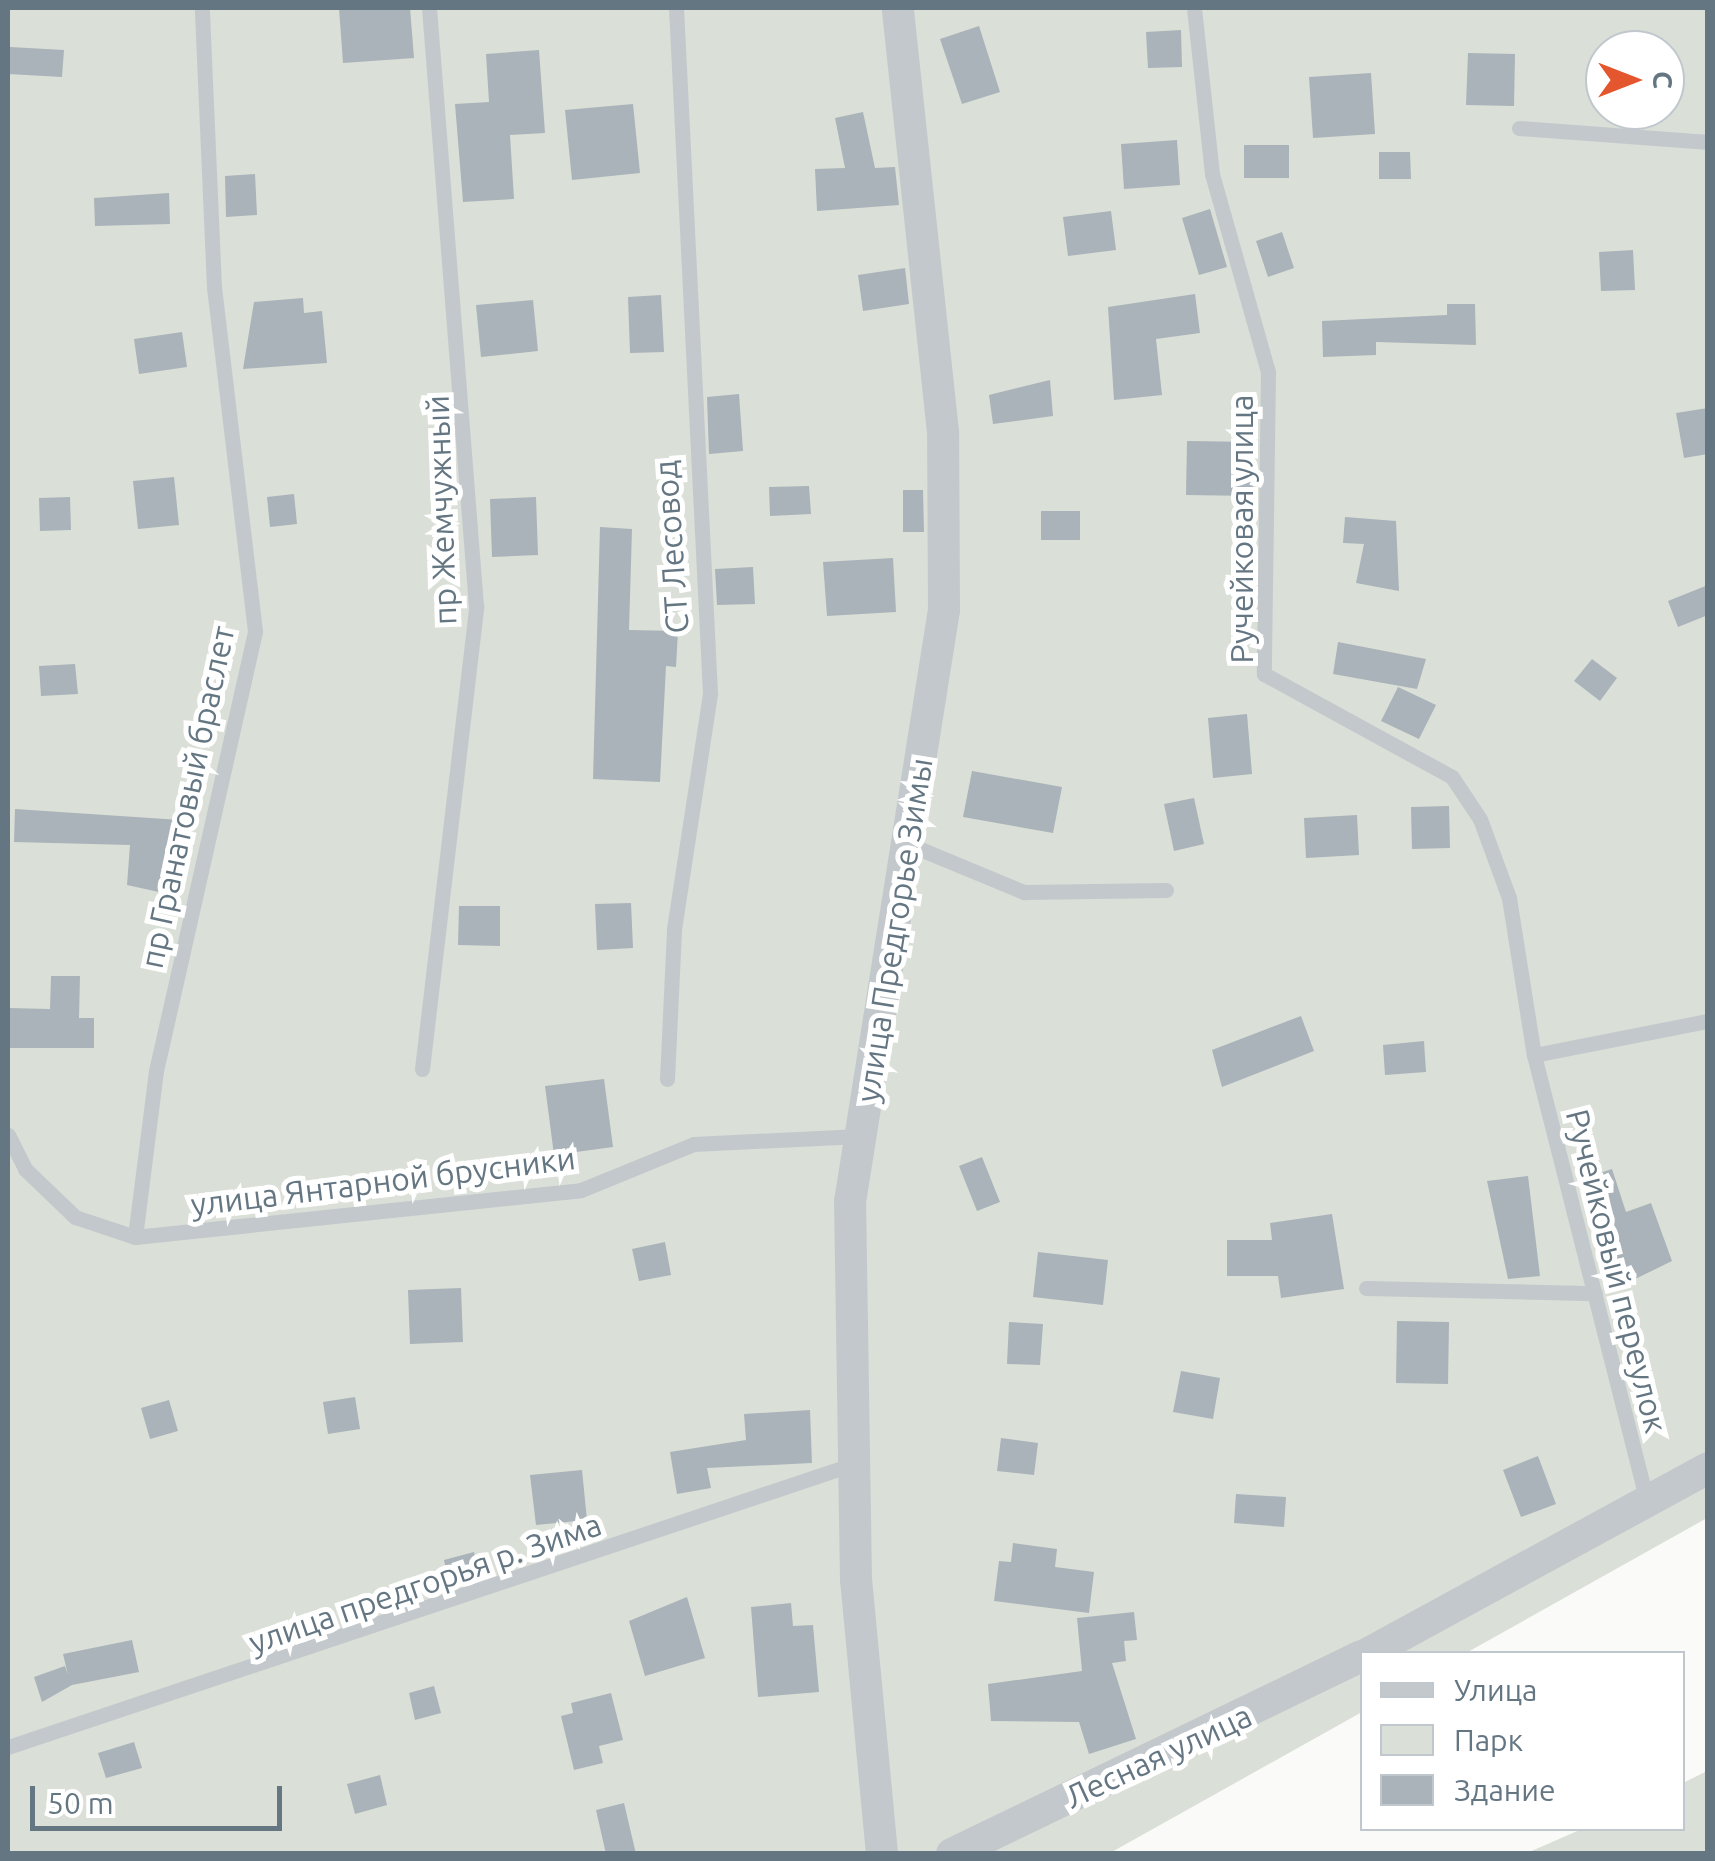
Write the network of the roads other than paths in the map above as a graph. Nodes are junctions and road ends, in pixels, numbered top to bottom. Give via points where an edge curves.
1 (202, 8) edge
2 (429, 8) edge
3 (676, 8) edge
4 (898, 8) edge
5 (1194, 8) edge
6 (1519, 128) dead end
7 (1708, 142) edge
8 (908, 844) junction
9 (1166, 890) dead end
10 (1708, 1021) edge
11 (1534, 1054) junction
12 (422, 1069) dead end
13 (667, 1079) dead end
14 (8, 1135) edge
15 (860, 1136) junction
16 (135, 1237) junction
17 (1366, 1288) dead end
18 (1595, 1293) junction
19 (857, 1463) junction
20 (1708, 1468) edge
21 (1646, 1500) junction
22 (1372, 1651) edge
23 (1360, 1657) edge
24 (8, 1747) edge
25 (882, 1854) edge
26 (952, 1854) edge

1 - 16 lane, пр Гранатовый браслет via 214,287 256,631 156,1071
2 - 12 lane, пр Жемчужный via 476,606
3 - 13 lane, СТ Лесовод via 710,692 674,929
4 - 8 street, улица Предгорье Зимы via 943,432 944,610
5 - 11 lane, Ручейковая улица via 1212,174 1268,372 1264,674 1452,777 1480,819 1508,898
6 - 7 lane
8 - 9 lane via 1024,892
8 - 15 street, улица Предгорье Зимы
10 - 11 lane
11 - 18 lane, Ручейковый переулок
14 - 16 lane, улица Янтарной брусники via 25,1169 75,1217
15 - 16 lane, улица Янтарной брусники via 694,1144 580,1190
15 - 19 street, улица Предгорье Зимы via 850,1202
17 - 18 lane
18 - 21 lane, Ручейковый переулок
19 - 24 lane, улица предгорья р. Зима
19 - 25 street, улица Предгорье Зимы via 856,1580
20 - 21 street, Лесная улица
21 - 22 street, Лесная улица
23 - 26 street, Лесная улица

